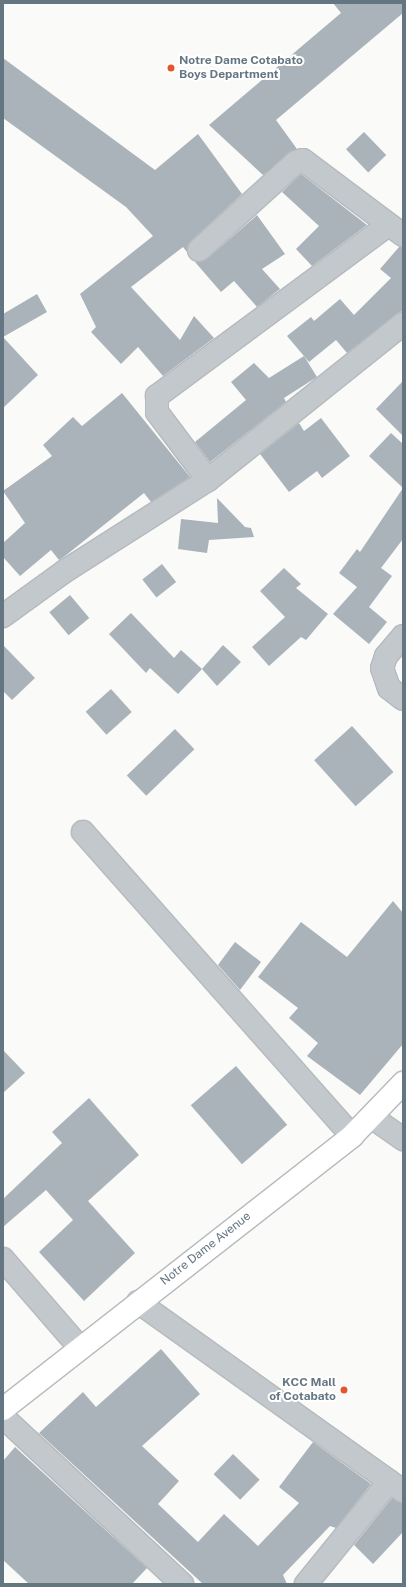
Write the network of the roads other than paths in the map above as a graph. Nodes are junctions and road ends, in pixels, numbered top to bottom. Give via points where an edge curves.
1 (395, 230) edge
2 (200, 250) dead end
3 (403, 324) edge
4 (208, 480) junction
5 (3, 616) edge
6 (403, 636) edge
7 (403, 699) edge
8 (83, 832) dead end
9 (403, 1083) edge
10 (373, 1118) junction
11 (352, 1136) junction
12 (403, 1139) edge
13 (3, 1259) edge
14 (138, 1302) junction
15 (80, 1348) junction
16 (3, 1409) edge
17 (3, 1417) edge
18 (396, 1487) edge
19 (182, 1584) edge
20 (306, 1584) edge

1 - 2 street via 353,194 303,160 296,162
1 - 4 street via 158,396 157,412
3 - 4 street
4 - 5 street via 65,571
6 - 7 street via 386,656 382,668 388,688
8 - 11 street
9 - 10 main road, Notre Dame Avenue
10 - 11 main road, Notre Dame Avenue
10 - 12 street
11 - 14 main road, Notre Dame Avenue
13 - 15 street
14 - 15 main road, Notre Dame Avenue
14 - 18 street
15 - 16 main road, Notre Dame Avenue
17 - 19 street
18 - 20 street

